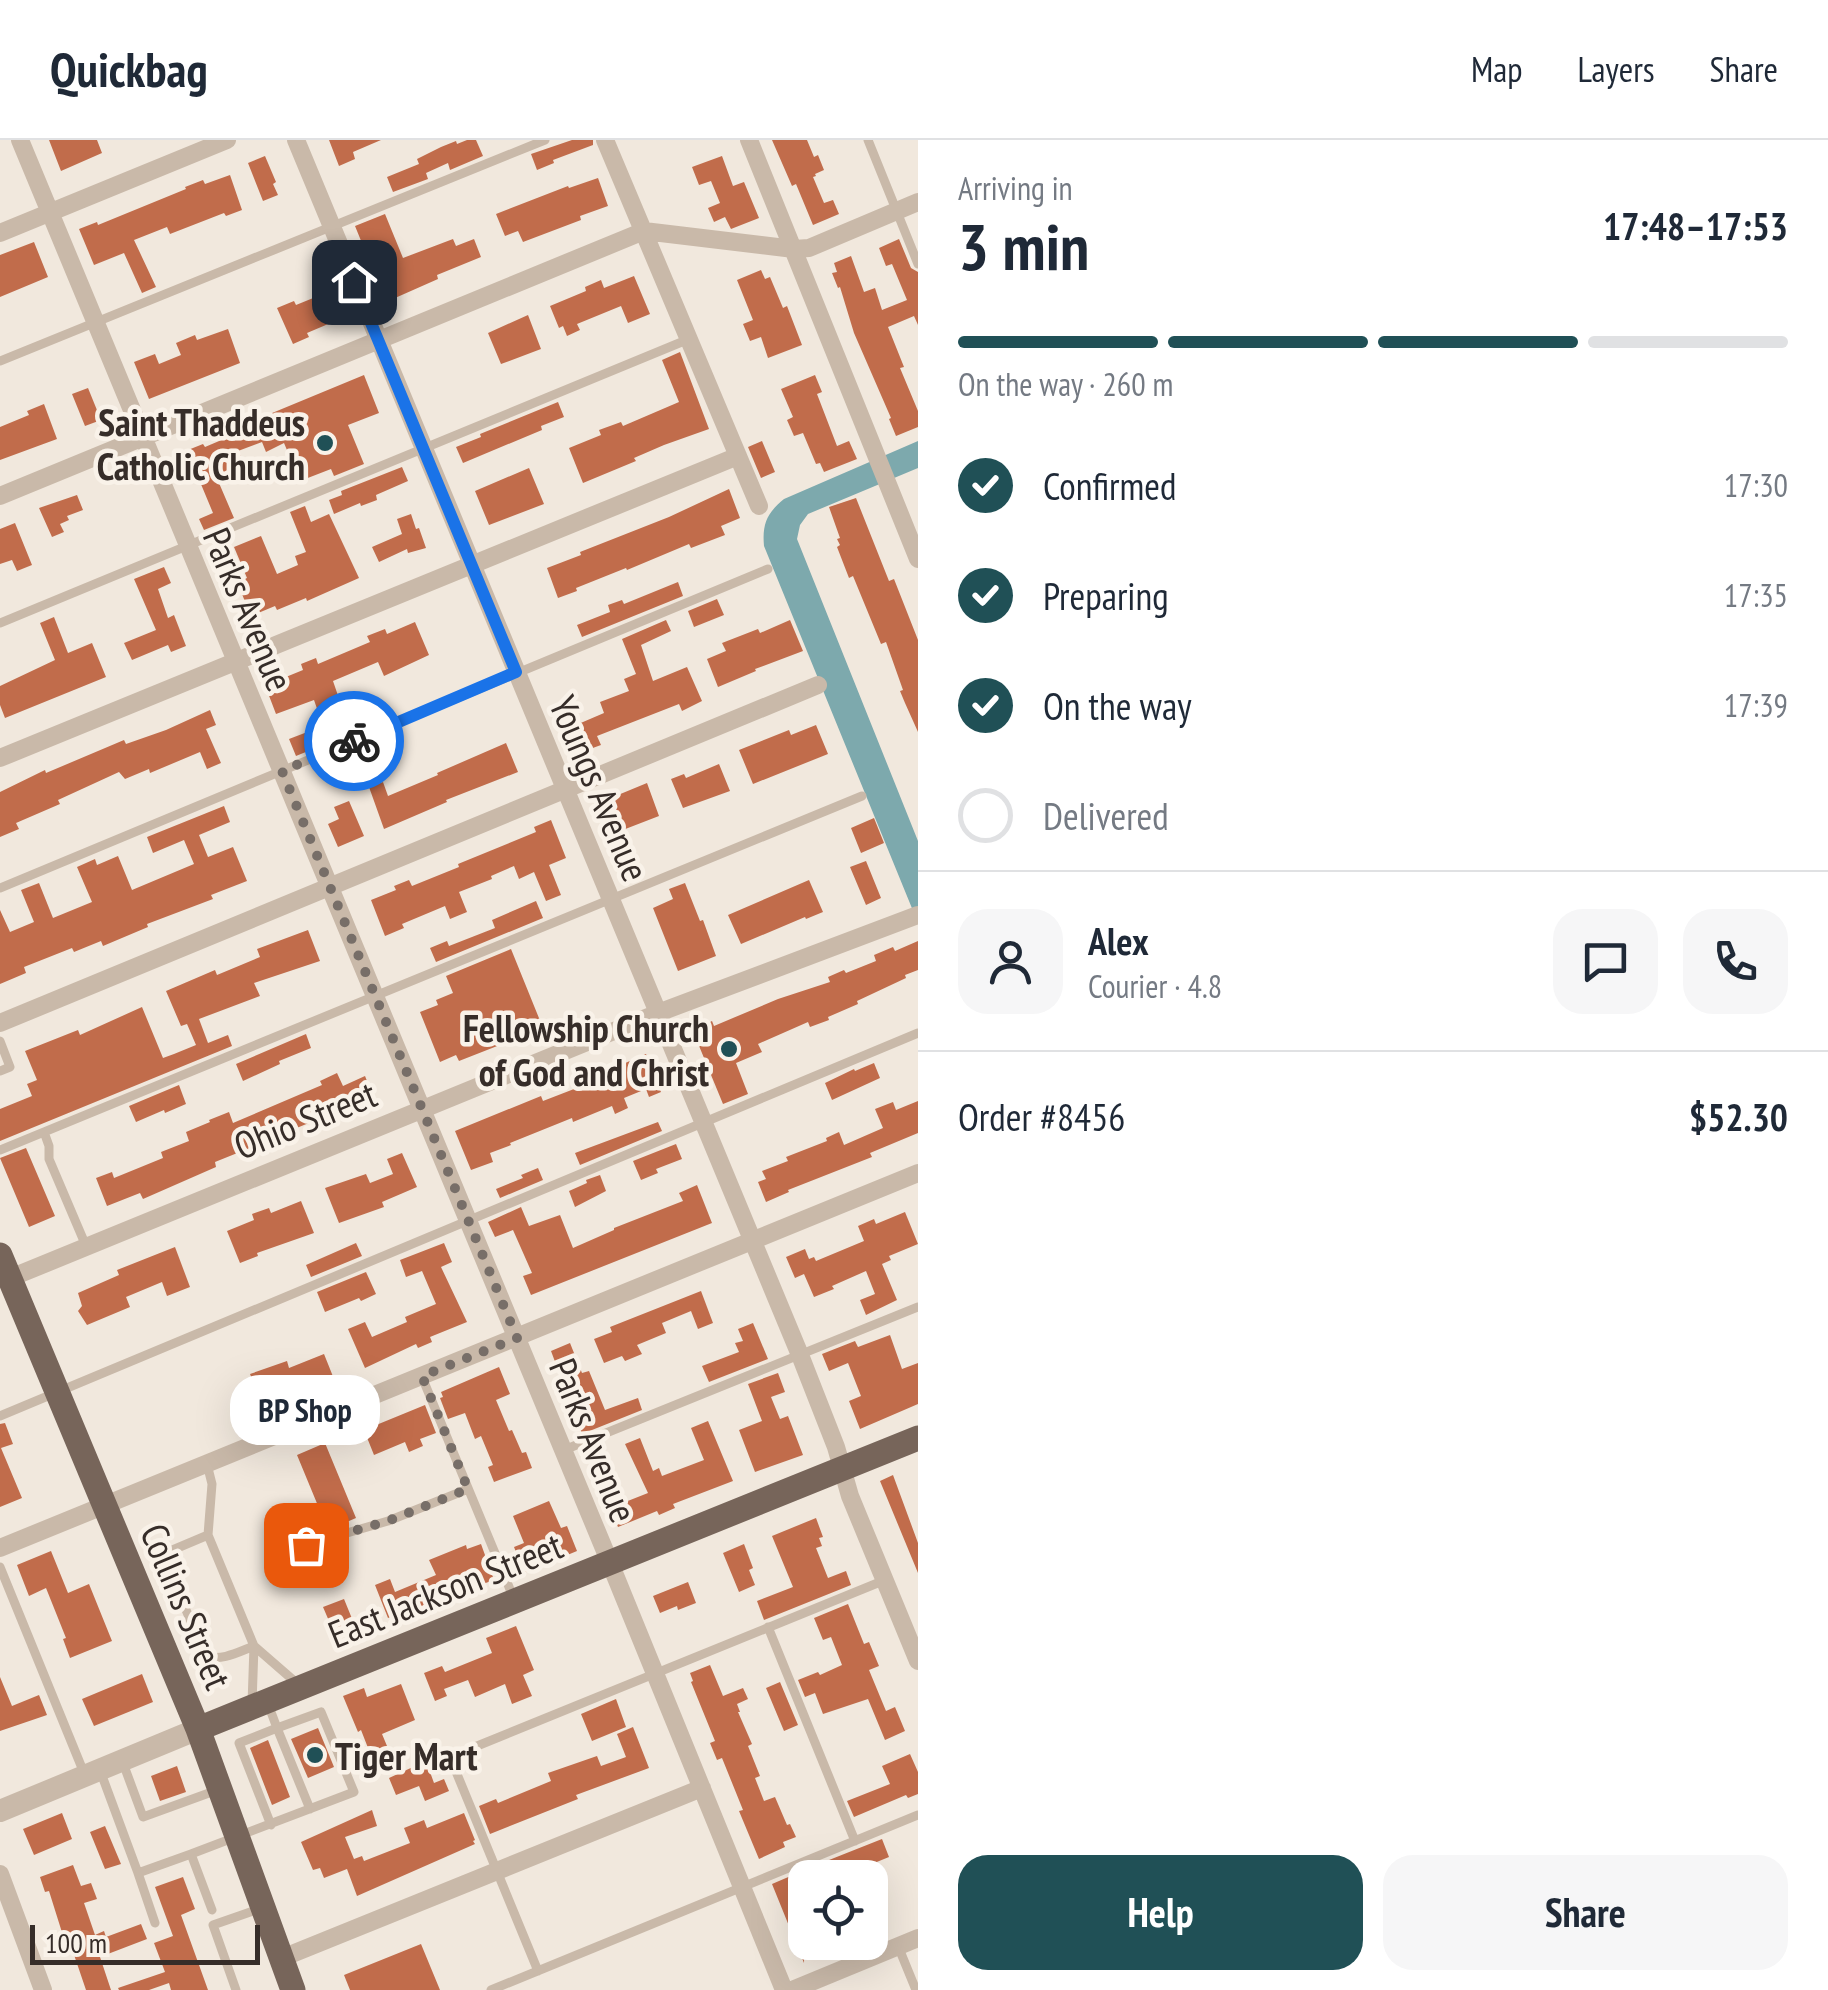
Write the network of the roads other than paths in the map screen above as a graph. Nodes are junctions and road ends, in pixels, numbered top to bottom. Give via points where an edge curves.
1 (20, 140) edge
2 (227, 140) edge
3 (296, 140) edge
4 (545, 140) edge
5 (606, 140) edge
6 (750, 140) edge
7 (868, 140) edge
8 (918, 202) edge
9 (896, 211) junction
10 (50, 212) junction
11 (331, 226) junction
12 (644, 231) junction
13 (0, 232) edge
14 (794, 249) junction
15 (918, 264) edge
16 (95, 322) junction
17 (378, 338) junction
18 (689, 338) junction
19 (0, 361) edge
20 (143, 436) junction
21 (424, 448) junction
22 (738, 456) junction
23 (0, 496) edge
24 (760, 506) dead end
25 (188, 546) junction
26 (918, 559) edge
27 (472, 566) junction
28 (768, 569) dead end
29 (0, 623) edge
30 (236, 662) junction
31 (516, 672) junction
32 (818, 685) dead end
33 (0, 758) edge
34 (282, 771) junction
35 (564, 788) junction
36 (862, 796) dead end
37 (329, 886) junction
38 (0, 888) edge
39 (610, 900) junction
40 (915, 917) edge
41 (375, 997) junction
42 (658, 1013) junction
43 (0, 1023) edge
44 (918, 1034) edge
45 (0, 1041) edge
46 (0, 1071) edge
47 (422, 1110) junction
48 (703, 1123) junction
49 (44, 1132) junction
50 (0, 1150) edge
51 (918, 1172) edge
52 (468, 1222) junction
53 (752, 1240) junction
54 (86, 1246) junction
55 (3, 1271) edge
56 (918, 1307) edge
57 (517, 1338) junction
58 (800, 1355) junction
59 (422, 1376) junction
60 (58, 1392) junction
61 (0, 1416) edge
62 (918, 1438) edge
63 (563, 1450) junction
64 (207, 1464) junction
65 (842, 1469) junction
66 (468, 1489) junction
67 (105, 1506) junction
68 (208, 1535) junction
69 (306, 1545) dead end
70 (0, 1548) edge
71 (610, 1563) junction
72 (0, 1567) edge
73 (884, 1580) junction
74 (514, 1601) junction
75 (768, 1627) junction
76 (254, 1646) junction
77 (918, 1661) edge
78 (655, 1673) junction
79 (301, 1687) junction
80 (259, 1704) junction
81 (278, 1728) junction
82 (198, 1729) junction
83 (285, 1747) junction
84 (272, 1752) dead end
85 (291, 1762) junction
86 (102, 1768) junction
87 (279, 1768) dead end
88 (299, 1781) junction
89 (286, 1786) dead end
90 (702, 1788) junction
91 (220, 1789) junction
92 (310, 1809) junction
93 (0, 1811) edge
94 (918, 1815) edge
95 (271, 1826) junction
96 (238, 1838) junction
97 (854, 1841) junction
98 (192, 1854) junction
99 (497, 1872) junction
100 (0, 1874) edge
101 (138, 1874) junction
102 (742, 1887) junction
103 (263, 1907) junction
104 (212, 1910) dead end
105 (155, 1923) dead end
106 (918, 1938) edge
107 (898, 1946) junction
108 (282, 1958) junction
109 (538, 1970) junction
110 (286, 1988) edge
111 (43, 1990) edge
112 (236, 1990) edge
113 (491, 1990) edge
114 (784, 1990) edge
115 (792, 1990) edge
116 (916, 1990) edge

1 - 10 street, Parks Avenue
2 - 10 street
3 - 11 street, Youngs Avenue
4 - 11 lane
5 - 12 street
6 - 14 street
7 - 9 lane
8 - 9 street
9 - 14 street
9 - 15 lane
10 - 13 street
10 - 16 street, Parks Avenue
11 - 16 lane
11 - 17 street, Youngs Avenue
12 - 14 street
12 - 17 street
12 - 18 street
14 - 26 street
16 - 19 lane
16 - 20 street, Parks Avenue
17 - 20 street
17 - 21 street, Youngs Avenue
18 - 21 lane
18 - 22 street
20 - 23 street
20 - 25 street, Parks Avenue
21 - 25 lane
21 - 27 street, Youngs Avenue
22 - 24 street
22 - 27 street
25 - 29 lane
25 - 30 street, Parks Avenue
27 - 30 street
27 - 31 street, Youngs Avenue
28 - 31 lane
30 - 33 street
30 - 34 street, Parks Avenue
31 - 34 lane
31 - 35 street, Youngs Avenue
32 - 35 street
34 - 37 street, Parks Avenue
34 - 38 lane
35 - 37 street
35 - 39 street, Youngs Avenue
36 - 39 lane
37 - 41 street, Parks Avenue
37 - 43 street
39 - 41 lane
39 - 42 street, Youngs Avenue
40 - 42 street, Ohio Street
41 - 47 street, Parks Avenue
41 - 49 lane
42 - 47 street, Ohio Street
42 - 48 street, Youngs Avenue
44 - 48 lane
45 - 46 lane via 10,1067
47 - 52 street, Parks Avenue
47 - 54 street, Ohio Street
48 - 52 lane
48 - 53 street, Youngs Avenue
49 - 50 lane
49 - 54 lane
51 - 53 street
52 - 57 street, Parks Avenue
52 - 60 lane
53 - 57 street
53 - 58 street, Youngs Avenue
54 - 55 street, Ohio Street
55 - 60 main road, Collins Street
56 - 58 lane
57 - 59 street
57 - 63 street, Parks Avenue
58 - 63 lane
58 - 65 street, Youngs Avenue
59 - 64 street
59 - 66 lane
60 - 61 lane
60 - 67 main road, Collins Street
62 - 65 main road, East Jackson Street
63 - 71 street, Parks Avenue
64 - 67 street
64 - 68 lane
65 - 71 main road, East Jackson Street
65 - 73 street, Youngs Avenue
66 - 69 lane
66 - 74 lane
67 - 70 street
67 - 82 main road, Collins Street
68 - 76 lane
68 - 76 lane via 163,1554 205,1656 226,1657
71 - 74 main road, East Jackson Street
71 - 78 street, Parks Avenue
72 - 86 lane
73 - 75 lane
73 - 77 street, Youngs Avenue
74 - 79 main road, East Jackson Street
75 - 78 lane
75 - 97 lane
76 - 79 lane
76 - 80 lane
78 - 90 street, Parks Avenue
78 - 99 lane via 450,1758
79 - 80 main road, East Jackson Street
80 - 81 lane
80 - 82 main road, East Jackson Street
81 - 83 lane
81 - 92 lane via 321,1712 354,1792
81 - 95 lane via 239,1743
82 - 86 street, East Jackson Street
82 - 91 main road, Collins Street
83 - 84 lane
83 - 85 lane
85 - 87 lane
85 - 88 lane
86 - 91 lane via 143,1817
86 - 93 street, East Jackson Street
86 - 101 lane
88 - 89 lane
88 - 92 lane
90 - 99 street
90 - 102 street, Parks Avenue
91 - 96 main road, Collins Street
92 - 95 lane
94 - 97 lane
95 - 96 lane
96 - 98 lane
96 - 103 main road, Collins Street
97 - 102 lane
98 - 101 lane
98 - 104 lane
99 - 108 street
99 - 109 lane
100 - 111 street
101 - 105 lane
102 - 109 lane
102 - 114 street, Parks Avenue
103 - 108 main road, Collins Street
103 - 112 lane via 213,1926
106 - 107 street
107 - 115 street
107 - 116 lane
108 - 110 main road, Collins Street
109 - 113 lane

